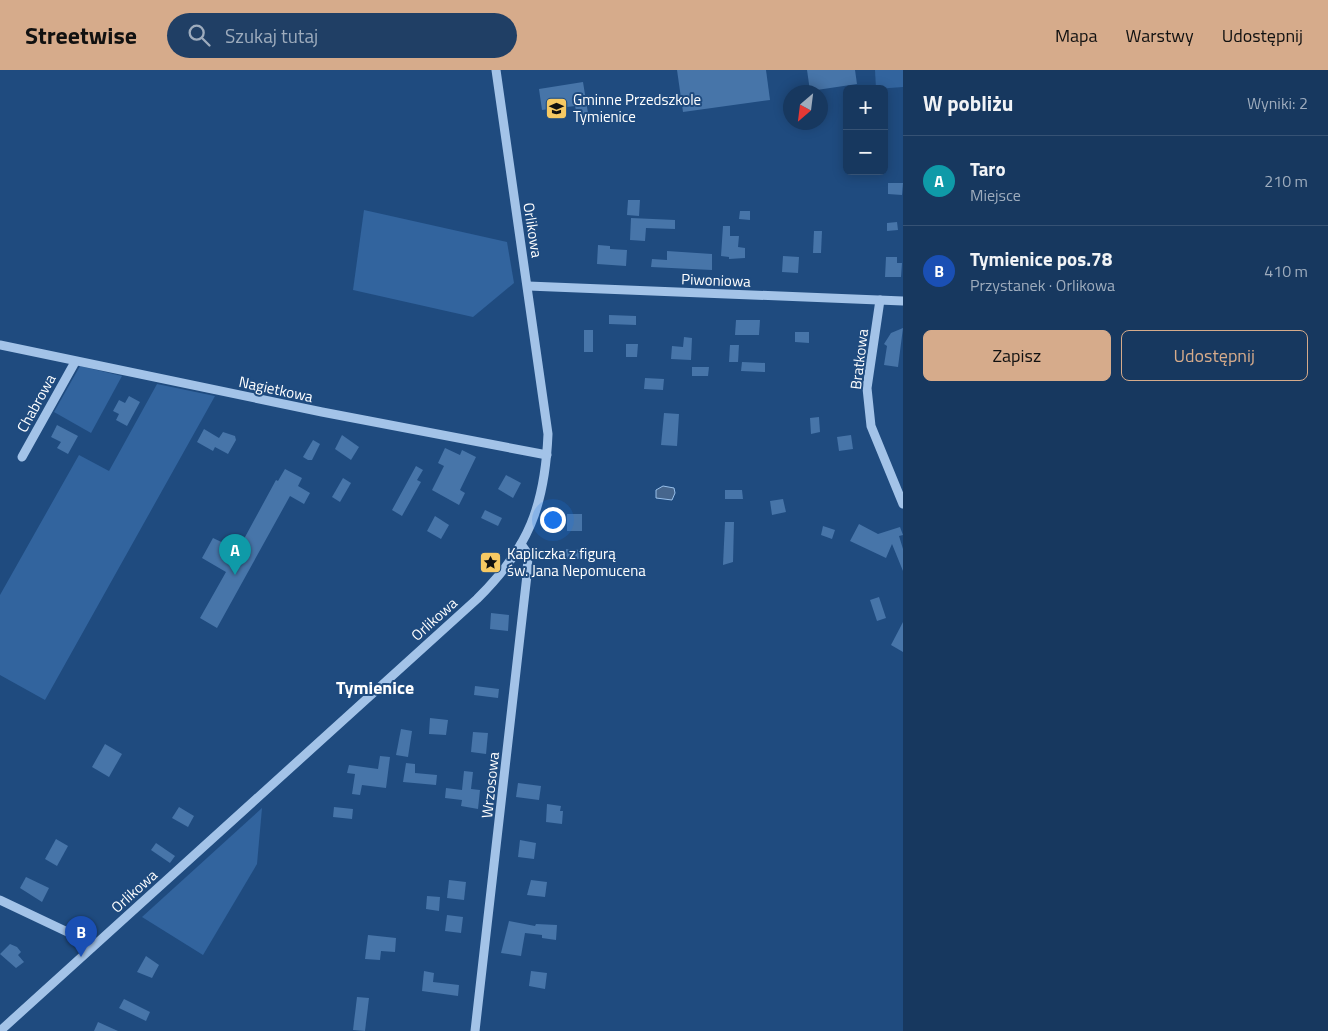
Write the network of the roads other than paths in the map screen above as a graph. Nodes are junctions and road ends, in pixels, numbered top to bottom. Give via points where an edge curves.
1 (496, 70) edge
2 (528, 286) junction
3 (880, 300) junction
4 (903, 301) edge
5 (0, 345) edge
6 (75, 362) junction
7 (547, 455) junction
8 (22, 457) dead end
9 (903, 504) edge
10 (521, 544) junction
11 (0, 900) edge
12 (91, 948) junction
13 (0, 1031) edge
14 (475, 1031) edge

1 - 2 street, Orlikowa
2 - 3 street, Piwoniowa
2 - 7 street, Orlikowa via 545,399
3 - 4 street, Piwoniowa
3 - 9 street, Bratkowa via 867,388 871,426
5 - 6 street, Nagietkowa
6 - 7 street, Nagietkowa
6 - 8 street, Chabrowa
7 - 10 street, Orlikowa via 545,480 536,514
10 - 12 street, Orlikowa via 496,580 477,599
10 - 14 street, Wrzosowa via 528,554 527,575
11 - 12 street via 78,937
12 - 13 street, Orlikowa

